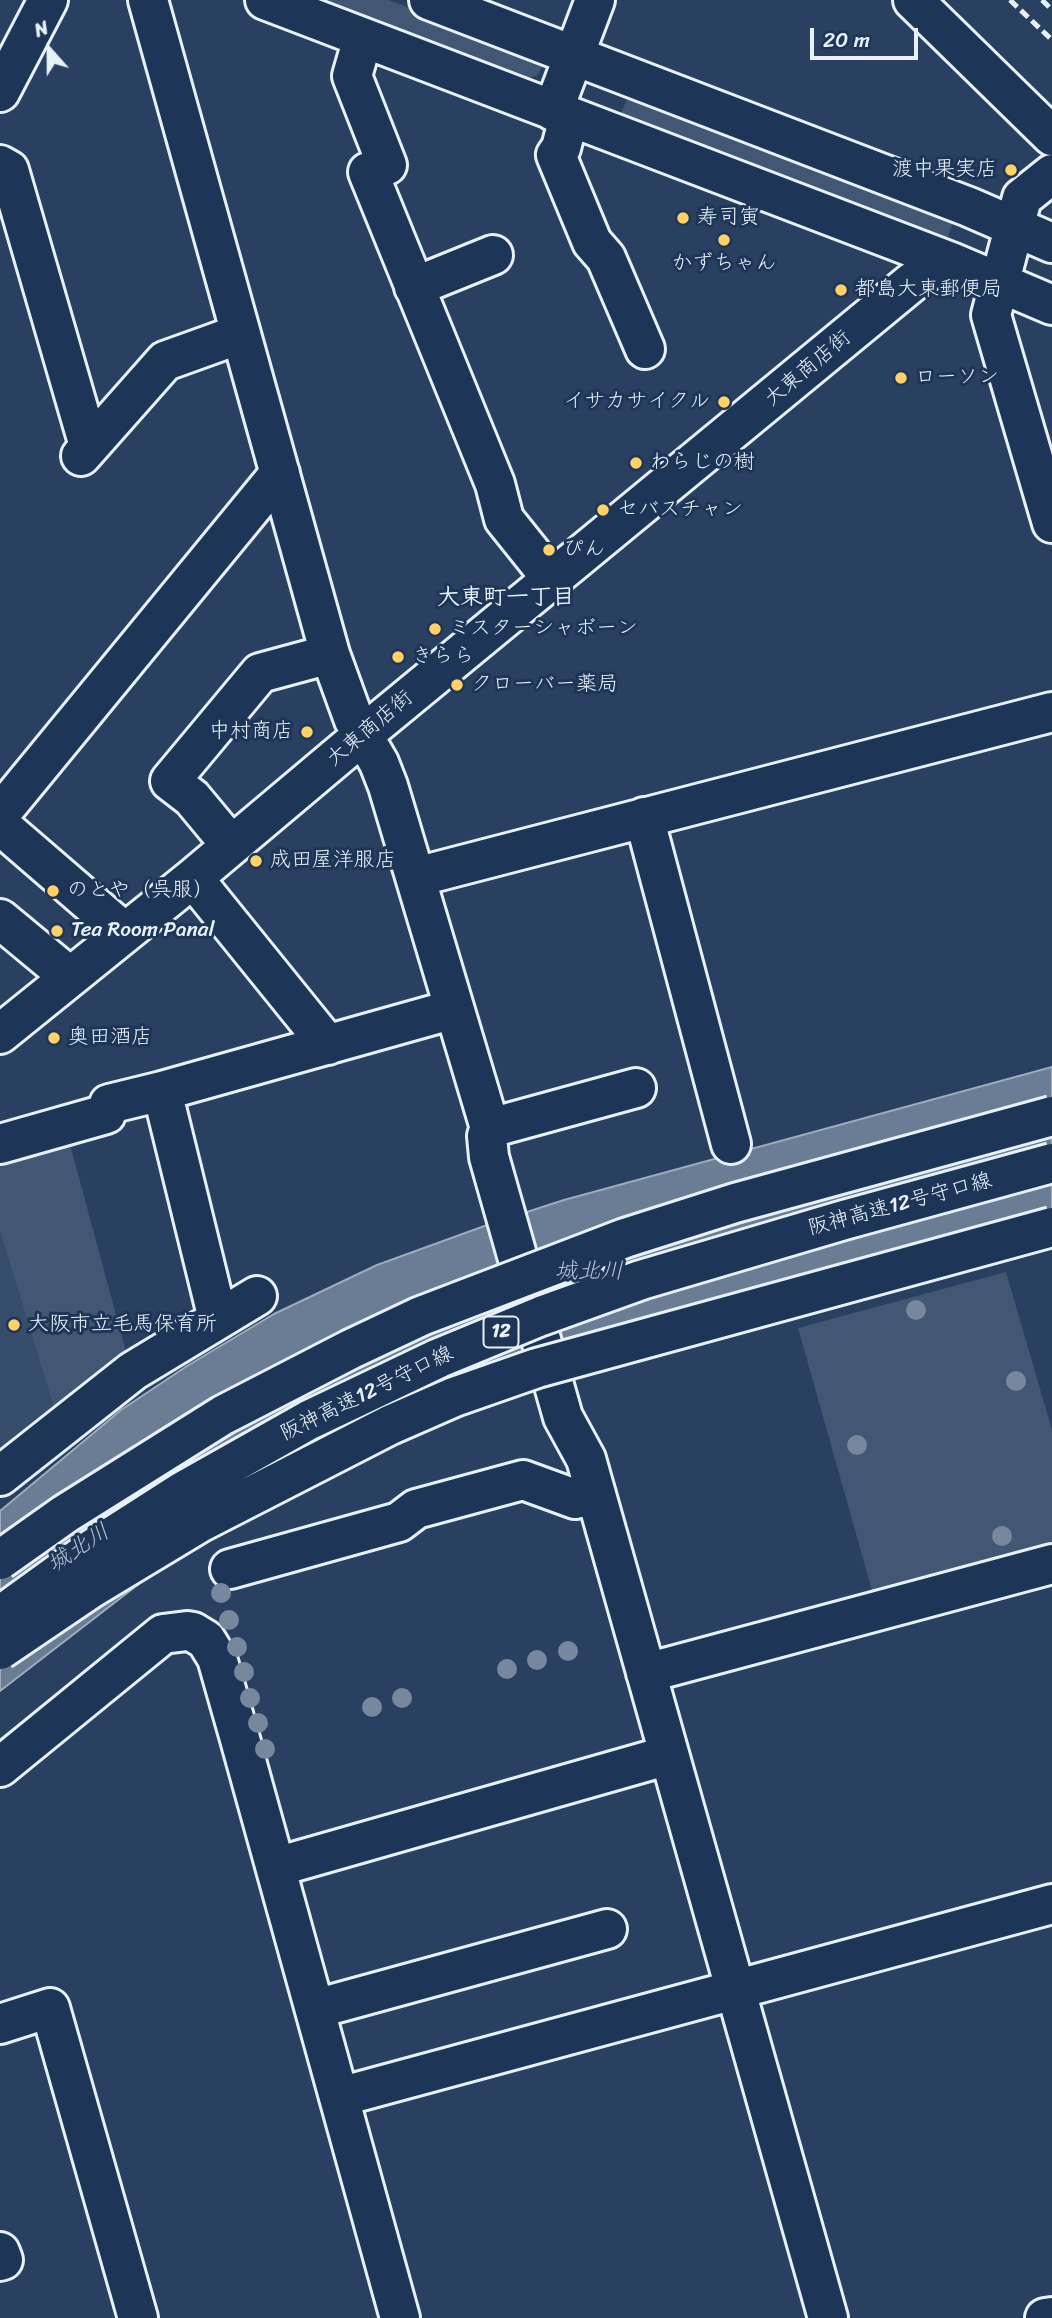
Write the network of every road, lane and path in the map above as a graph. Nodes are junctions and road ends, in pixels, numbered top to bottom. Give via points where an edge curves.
1 (47, 0) edge
2 (148, 0) edge
3 (265, 0) edge
4 (429, 0) edge
5 (595, 0) edge
6 (913, 0) edge
7 (363, 38) junction
8 (574, 55) junction
9 (0, 92) edge
10 (561, 114) junction
11 (1052, 136) edge
12 (0, 165) edge
13 (1052, 174) edge
14 (1014, 226) junction
15 (1052, 243) edge
16 (493, 255) dead end
17 (943, 260) junction
18 (1000, 282) junction
19 (414, 287) junction
20 (1052, 304) edge
21 (240, 334) junction
22 (645, 349) dead end
23 (280, 473) junction
24 (1052, 523) edge
25 (552, 579) junction
26 (330, 654) junction
27 (1052, 712) edge
28 (364, 734) junction
29 (0, 814) edge
30 (644, 817) junction
31 (0, 825) edge
32 (232, 845) junction
33 (193, 877) junction
34 (416, 877) junction
35 (0, 919) edge
36 (124, 932) junction
37 (70, 977) junction
38 (454, 1009) junction
39 (0, 1034) edge
40 (328, 1045) junction
41 (636, 1088) dead end
42 (162, 1091) junction
43 (1052, 1116) edge
44 (489, 1128) junction
45 (0, 1144) edge
46 (731, 1144) dead end
47 (1052, 1163) edge
48 (1052, 1227) edge
49 (257, 1296) dead end
50 (218, 1319) junction
51 (0, 1476) edge
52 (596, 1494) junction
53 (0, 1560) edge
54 (1052, 1564) edge
55 (230, 1569) dead end
56 (0, 1616) edge
57 (0, 1650) edge
58 (646, 1672) junction
59 (669, 1755) junction
60 (0, 1767) edge
61 (276, 1867) junction
62 (1052, 1904) edge
63 (607, 1929) dead end
64 (735, 1990) junction
65 (315, 2009) junction
66 (0, 2024) edge
67 (339, 2097) junction
68 (0, 2252) edge
69 (0, 2261) edge
70 (1052, 2316) edge
71 (138, 2318) edge
72 (400, 2318) edge
73 (828, 2318) edge
74 (1045, 2318) edge

1 - 9 main road
2 - 21 main road
3 - 7 main road
4 - 8 main road
5 - 8 main road
6 - 11 main road
7 - 10 main road
7 - 19 main road via 352,76 387,165 368,172
8 - 10 main road
8 - 14 main road
10 - 17 main road
10 - 22 main road via 561,148 556,155 592,242 606,258
12 - 21 main road via 9,170 85,451 165,361
13 - 14 main road via 1022,198
14 - 15 main road
14 - 18 main road
16 - 19 main road
17 - 18 main road
17 - 25 main road, 大東商店街
18 - 20 main road
18 - 24 main road via 991,315
19 - 25 main road via 495,484 504,519
21 - 23 main road
23 - 26 main road
23 - 29 main road
25 - 28 main road, 大東商店街
26 - 28 main road via 354,720
26 - 32 main road via 260,673 170,781 192,798
27 - 30 main road
28 - 32 main road, 大東商店街
28 - 34 main road via 388,786
30 - 34 main road
30 - 46 main road
31 - 36 main road
32 - 33 main road, 大東商店街
33 - 36 main road, 大東商店街
33 - 40 main road
34 - 38 main road
35 - 37 main road
36 - 37 main road, 大東商店街
37 - 39 main road, 大東商店街
38 - 40 main road
38 - 44 main road
40 - 42 main road
41 - 44 main road
42 - 45 main road via 109,1104 106,1114
42 - 50 main road
43 - 53 main road, 12, bridge via 625,1237 421,1316 223,1415
44 - 52 main road, bridge via 486,1146 557,1397 563,1417 581,1445
47 - 56 main road, 阪神高速12号守口線 / 12, bridge via 641,1280 439,1357 309,1420 183,1491
48 - 57 main road, bridge via 537,1368 454,1397 201,1522
49 - 50 main road
50 - 51 main road via 132,1371
52 - 55 main road via 575,1499 523,1480 416,1509 399,1522
52 - 58 main road
54 - 58 main road
58 - 59 main road
59 - 61 main road
59 - 64 main road
60 - 61 main road via 163,1634 194,1632 206,1640 217,1658
61 - 65 main road
62 - 64 main road
63 - 65 main road
64 - 67 main road
64 - 73 main road
65 - 67 main road
66 - 71 main road via 50,2008
67 - 72 main road
68 - 69 main road
70 - 74 main road

